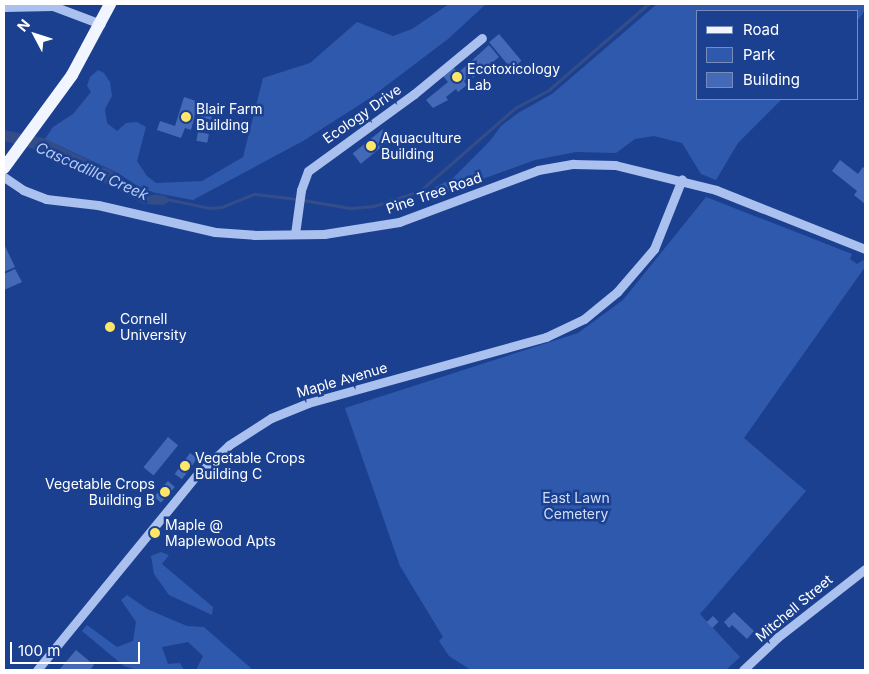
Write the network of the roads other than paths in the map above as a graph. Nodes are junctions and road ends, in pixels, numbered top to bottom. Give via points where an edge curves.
1 (110, 4) edge
2 (4, 7) edge
3 (101, 24) junction
4 (482, 38) dead end
5 (7, 163) edge
6 (4, 176) edge
7 (682, 180) junction
8 (295, 234) junction
9 (865, 249) edge
10 (865, 569) edge
11 (37, 670) edge
12 (743, 670) edge

1 - 3 main road
2 - 3 street via 53,6
3 - 5 main road via 46,112
4 - 8 street, Ecology Drive via 414,94 308,171 301,190
6 - 8 street, Pine Tree Road via 23,190 46,198 98,205 177,225 244,235
7 - 8 street, Pine Tree Road via 615,165 556,166 399,222 360,230
7 - 9 street, Pine Tree Road
7 - 11 street, Maple Avenue via 654,249 618,292 584,319 546,337 308,403 271,418 229,445 196,476
10 - 12 street, Mitchell Street

